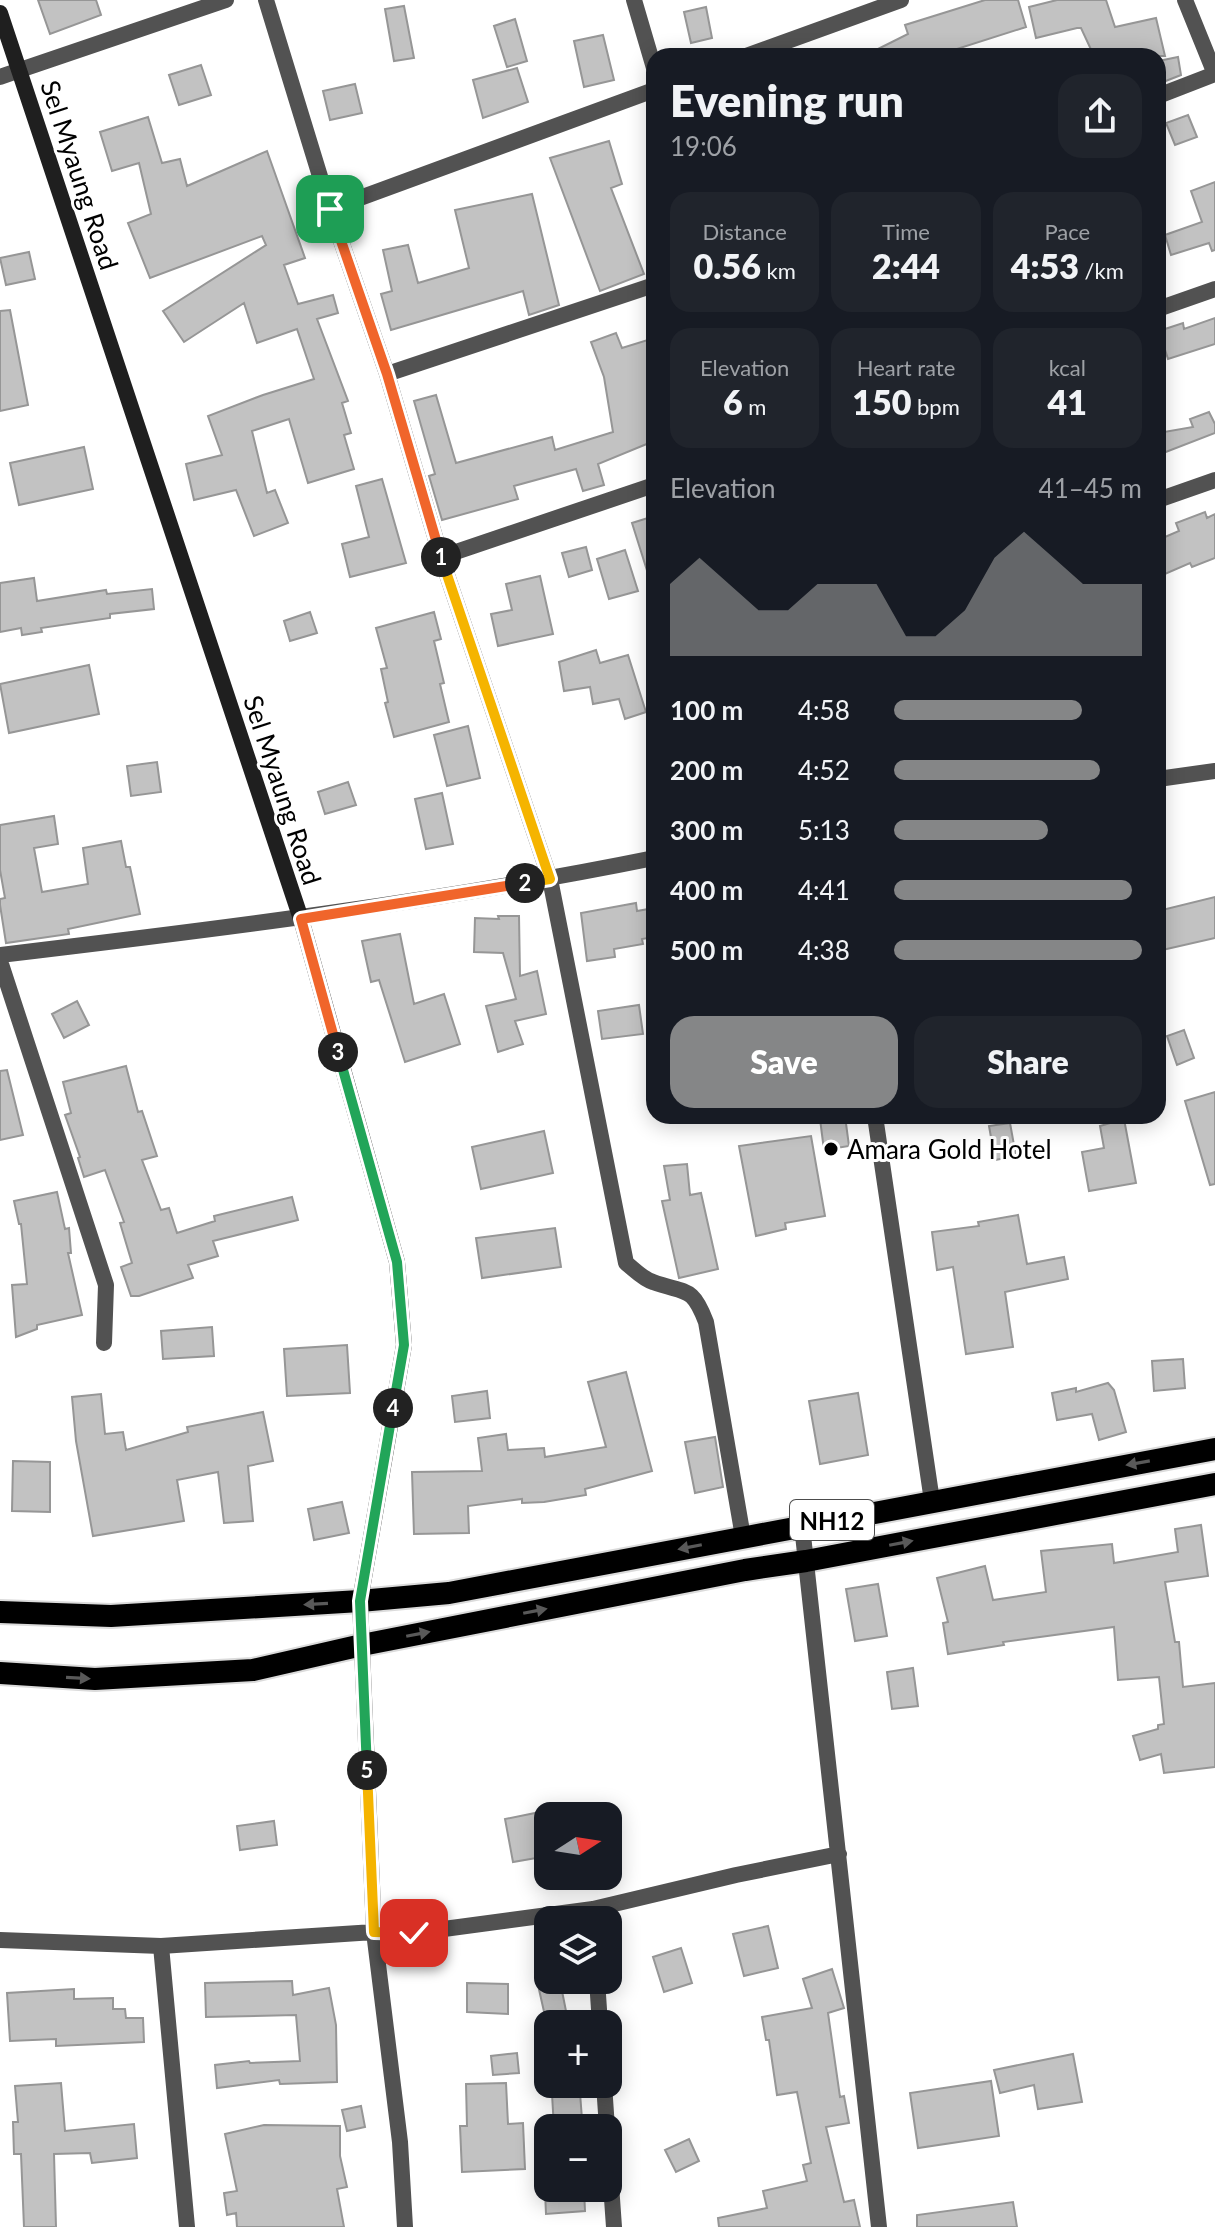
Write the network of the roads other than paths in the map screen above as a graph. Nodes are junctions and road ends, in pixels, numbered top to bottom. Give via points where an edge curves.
1 (226, 0) edge
2 (266, 0) edge
3 (634, 0) edge
4 (901, 0) edge
5 (1185, 0) edge
6 (0, 13) edge
7 (648, 48) edge
8 (768, 48) edge
9 (20, 70) junction
10 (1215, 74) edge
11 (0, 77) edge
12 (646, 93) edge
13 (1166, 93) edge
14 (330, 209) junction
15 (646, 288) edge
16 (1215, 289) edge
17 (1166, 306) edge
18 (387, 374) junction
19 (1215, 480) edge
20 (646, 488) edge
21 (1166, 497) edge
22 (441, 557) junction
23 (1215, 771) edge
24 (1166, 778) edge
25 (646, 860) edge
26 (550, 879) junction
27 (301, 919) junction
28 (0, 958) edge
29 (876, 1124) edge
30 (104, 1343) dead end
31 (1215, 1449) edge
32 (1215, 1484) edge
33 (932, 1501) junction
34 (802, 1526) junction
35 (743, 1537) junction
36 (806, 1561) junction
37 (360, 1601) junction
38 (0, 1612) edge
39 (362, 1645) junction
40 (0, 1673) edge
41 (839, 1854) junction
42 (622, 1907) edge
43 (534, 1921) edge
44 (374, 1932) junction
45 (0, 1940) edge
46 (161, 1946) junction
47 (612, 2202) edge
48 (187, 2227) edge
49 (405, 2227) edge
50 (614, 2227) edge
51 (879, 2227) edge

1 - 9 street
2 - 14 street
3 - 7 street
4 - 8 street
5 - 10 street
6 - 9 main road, Sel Myaung Road
9 - 11 street
9 - 27 main road, Sel Myaung Road
10 - 13 street
12 - 14 street
14 - 18 street
15 - 18 street
16 - 17 street
18 - 22 street
19 - 21 street
20 - 22 street
22 - 26 street
23 - 24 street
25 - 26 street
26 - 27 street
26 - 35 street via 626,1263 650,1282 685,1290 699,1302
27 - 28 street
27 - 37 main road, Sel Myaung Road via 397,1262 404,1345
28 - 30 street via 106,1285
29 - 33 street
31 -> 33 highway, NH12
36 -> 32 highway, NH12
33 - 34 highway, NH12
34 - 35 highway, NH12
34 - 36 street
35 -> 37 highway, NH12 via 449,1593
39 -> 36 highway, NH12
36 - 41 street
37 -> 38 highway, NH12 via 111,1616
37 - 39 street
40 -> 39 highway, NH12 via 95,1679 253,1670
39 - 44 street
41 - 42 street
41 - 51 street
43 - 44 street
44 - 46 street
44 - 49 street
45 - 46 street
46 - 48 street
47 - 50 street

